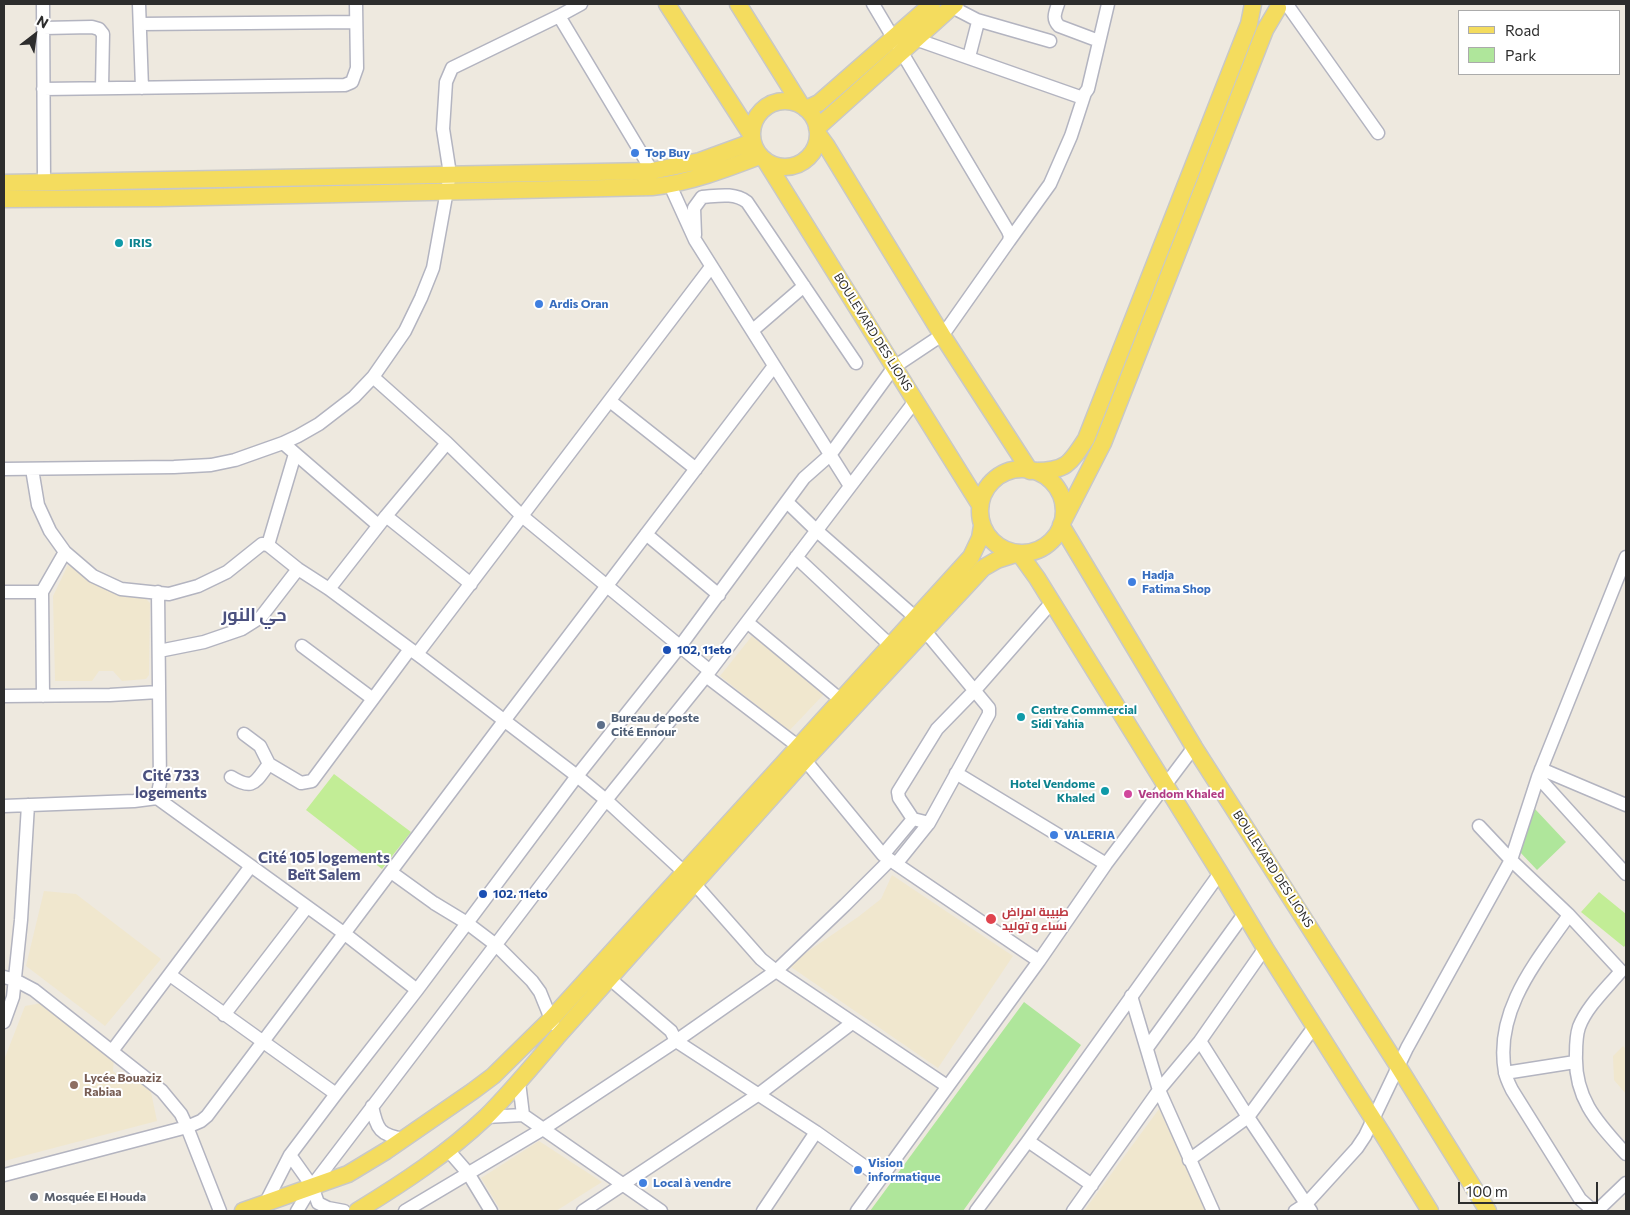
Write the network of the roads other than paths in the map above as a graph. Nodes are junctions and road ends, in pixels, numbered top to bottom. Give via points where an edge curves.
1 (43, 4) edge
2 (139, 4) edge
3 (356, 4) edge
4 (581, 4) edge
5 (667, 4) edge
6 (738, 4) edge
7 (873, 4) edge
8 (932, 4) edge
9 (1058, 4) edge
10 (1108, 4) edge
11 (1254, 4) edge
12 (953, 5) edge
13 (1286, 6) edge
14 (559, 16) junction
15 (977, 20) junction
16 (356, 22) junction
17 (140, 24) junction
18 (43, 28) junction
19 (915, 38) junction
20 (1050, 41) dead end
21 (1099, 41) junction
22 (897, 44) junction
23 (969, 57) junction
24 (102, 88) junction
25 (142, 88) junction
26 (43, 89) junction
27 (1085, 93) junction
28 (804, 107) junction
29 (817, 131) junction
30 (1378, 133) dead end
31 (752, 139) junction
32 (762, 158) junction
33 (652, 171) junction
34 (450, 174) junction
35 (44, 182) junction
36 (4, 183) edge
37 (670, 185) junction
38 (446, 192) junction
39 (4, 199) edge
40 (694, 240) junction
41 (1009, 241) junction
42 (711, 266) junction
43 (804, 286) junction
44 (753, 330) junction
45 (942, 335) junction
46 (856, 363) dead end
47 (774, 366) junction
48 (894, 367) junction
49 (373, 377) junction
50 (610, 400) junction
51 (916, 401) junction
52 (282, 443) junction
53 (447, 443) junction
54 (295, 454) junction
55 (830, 455) junction
56 (4, 469) edge
57 (32, 469) junction
58 (696, 469) junction
59 (1032, 471) junction
60 (850, 486) junction
61 (787, 502) junction
62 (980, 505) junction
63 (522, 516) junction
64 (382, 521) junction
65 (1061, 525) junction
66 (982, 526) junction
67 (816, 530) junction
68 (646, 534) junction
69 (268, 545) junction
70 (65, 552) junction
71 (1019, 553) junction
72 (796, 557) junction
73 (1626, 557) edge
74 (298, 569) junction
75 (471, 584) junction
76 (606, 586) junction
77 (329, 590) junction
78 (4, 592) edge
79 (42, 592) junction
80 (158, 592) junction
81 (719, 595) junction
82 (1052, 602) junction
83 (747, 622) junction
84 (920, 625) junction
85 (681, 645) junction
86 (302, 646) dead end
87 (891, 646) junction
88 (160, 651) junction
89 (413, 651) junction
90 (708, 673) junction
91 (975, 690) junction
92 (158, 692) junction
93 (4, 696) edge
94 (43, 696) junction
95 (373, 699) junction
96 (841, 700) junction
97 (504, 721) junction
98 (244, 734) dead end
99 (1194, 747) junction
100 (802, 754) junction
101 (269, 764) junction
102 (956, 773) junction
103 (1540, 773) junction
104 (577, 776) junction
105 (231, 777) dead end
106 (1165, 786) junction
107 (156, 798) junction
108 (606, 800) junction
109 (28, 805) junction
110 (1626, 805) edge
111 (4, 806) edge
112 (913, 819) junction
113 (929, 822) junction
114 (1479, 826) dead end
115 (890, 860) junction
116 (1511, 860) junction
117 (1106, 864) junction
118 (251, 866) junction
119 (391, 872) junction
120 (1220, 873) junction
121 (1626, 874) edge
122 (690, 878) junction
123 (307, 907) junction
124 (1244, 914) junction
125 (1569, 915) junction
126 (467, 923) junction
127 (345, 934) junction
128 (496, 945) junction
129 (1265, 948) junction
130 (1039, 961) junction
131 (776, 971) junction
132 (1625, 971) edge
133 (170, 975) junction
134 (9, 979) edge
135 (610, 979) junction
136 (417, 990) junction
137 (1131, 996) junction
138 (224, 1015) junction
139 (552, 1018) junction
140 (4, 1022) edge
141 (852, 1023) junction
142 (1314, 1027) junction
143 (557, 1037) junction
144 (676, 1041) junction
145 (1200, 1041) junction
146 (263, 1043) junction
147 (1147, 1048) junction
148 (112, 1051) junction
149 (1575, 1062) junction
150 (1398, 1066) junction
151 (1505, 1073) junction
152 (519, 1082) junction
153 (947, 1086) junction
154 (1159, 1090) junction
155 (336, 1094) junction
156 (759, 1094) junction
157 (372, 1106) junction
158 (523, 1115) junction
159 (486, 1117) junction
160 (1248, 1117) junction
161 (1373, 1119) junction
162 (187, 1127) junction
163 (542, 1129) junction
164 (816, 1132) junction
165 (404, 1139) junction
166 (1028, 1141) junction
167 (448, 1150) junction
168 (1626, 1154) edge
169 (290, 1155) junction
170 (1189, 1160) junction
171 (468, 1173) junction
172 (4, 1175) edge
173 (881, 1178) junction
174 (1626, 1183) edge
175 (624, 1184) junction
176 (312, 1186) junction
177 (1092, 1186) junction
178 (265, 1204) junction
179 (1304, 1209) edge
180 (220, 1211) edge
181 (243, 1211) edge
182 (297, 1211) edge
183 (344, 1211) edge
184 (357, 1211) edge
185 (405, 1211) edge
186 (491, 1211) edge
187 (583, 1211) edge
188 (661, 1211) edge
189 (763, 1211) edge
190 (857, 1211) edge
191 (976, 1211) edge
192 (1073, 1211) edge
193 (1213, 1211) edge
194 (1430, 1211) edge
195 (1488, 1211) edge

1 - 18 street
2 - 17 street
3 - 16 street
4 - 14 street
5 - 31 main road
6 - 28 main road
7 - 22 street
8 - 22 main road
9 - 21 street via 1054,16 1059,26
10 - 21 street
11 - 13 main road via 1267,8
11 - 59 main road via 1249,24 1086,439 1069,463 1052,471
12 - 15 street
12 - 19 main road
13 - 30 street
13 - 65 main road via 1265,30 1102,443
14 - 33 street
14 - 34 street via 452,68 446,82 443,129
15 - 20 street
15 - 23 street
16 - 17 street
16 - 25 street via 357,68 352,82 345,85
17 - 25 street
18 - 24 street via 99,29 103,34
18 - 26 street
19 - 22 main road
19 - 23 street
21 - 27 street
22 - 28 main road via 819,103
22 - 29 main road
22 - 41 street via 1008,231
23 - 27 street via 1080,97
24 - 25 street
24 - 26 street
26 - 35 street
27 - 41 street via 1050,184
28 - 29 main road via 813,118
28 - 31 main road via 789,101 770,104 756,117
29 - 32 main road via 813,151 800,164 782,167
29 - 45 main road
31 - 32 main road
31 - 33 main road via 708,158
32 - 37 main road
32 - 48 main road, BOULEVARD DES LIONS
33 - 34 main road
34 - 35 main road
34 - 38 street
35 - 36 main road
37 - 38 main road
37 - 40 street
38 - 39 main road
38 - 49 street via 436,253 425,290 405,331
40 - 42 street
40 - 43 street via 694,208 702,197 742,198
41 - 45 street
42 - 44 street
42 - 50 street
43 - 44 street
43 - 46 street
44 - 47 street
45 - 48 street
45 - 59 main road
47 - 55 street
47 - 58 street
48 - 51 main road, BOULEVARD DES LIONS
48 - 55 street
49 - 52 street via 337,411
49 - 53 street
50 - 58 street
50 - 63 street
51 - 60 street
51 - 62 main road, BOULEVARD DES LIONS
52 - 54 street
52 - 57 street via 211,465
53 - 63 street
53 - 64 street
54 - 64 street
54 - 69 street
55 - 60 street
55 - 61 street via 804,478
56 - 57 street
57 - 70 street via 38,504 50,531
58 - 68 street
59 - 62 main road via 1022,469 1003,473 988,486
59 - 65 main road via 1044,476 1057,489 1063,506
60 - 67 street
61 - 67 street
61 - 81 street
62 - 66 main road
63 - 75 street
63 - 76 street
64 - 75 street
64 - 77 street
65 - 71 main road via 1045,546
65 - 99 main road, BOULEVARD DES LIONS
66 - 71 main road via 997,545
66 - 84 main road via 970,557
67 - 72 street
67 - 84 street
68 - 76 street
68 - 81 street
69 - 74 street
69 - 80 street via 262,544 227,572 198,586 169,594
70 - 79 street
70 - 80 street via 93,576 121,589
71 - 82 main road
71 - 84 main road via 1005,556 983,568
72 - 83 street
72 - 87 street
73 - 103 street
74 - 77 street
74 - 88 street via 261,617 242,630
75 - 89 street
76 - 85 street
76 - 97 street
77 - 89 street
78 - 79 street
79 - 94 street
80 - 88 street
81 - 85 street
82 - 91 street
82 - 106 main road
83 - 90 street
83 - 96 street
84 - 87 main road
84 - 91 street
84 - 100 main road
85 - 90 street
85 - 104 street
86 - 95 street
87 - 96 main road
88 - 92 street
89 - 95 street
89 - 97 street
90 - 100 street
90 - 108 street
91 - 102 street via 989,708 989,714
91 - 112 street via 937,728 898,792
92 - 94 street
92 - 107 street via 160,784
93 - 94 street
95 - 101 street via 312,782 301,783
96 - 100 main road
97 - 104 street
97 - 119 street
98 - 101 street via 260,746
99 - 106 street
99 - 150 main road, BOULEVARD DES LIONS
100 - 115 street
100 - 122 main road
101 - 105 street via 255,782 243,784
102 - 113 street
102 - 117 street
103 - 110 street
103 - 116 street
103 - 121 street
104 - 108 street
104 - 126 street
106 - 117 street
106 - 120 main road
107 - 109 street
107 - 118 street
108 - 122 street
108 - 128 street
109 - 111 street
109 - 134 street via 21,920
112 - 113 street
112 - 115 street
113 - 115 street
114 - 116 street
115 - 130 street
115 - 131 street
116 - 125 street
116 - 150 street
117 - 130 street
118 - 123 street
118 - 133 street
119 - 126 street
119 - 127 street
120 - 124 main road
120 - 137 street
122 - 131 street via 761,959
122 - 135 main road
122 - 139 main road
123 - 127 street
123 - 138 street
124 - 129 main road
124 - 147 street
125 - 132 street
125 - 151 street via 1515,998 1507,1018 1503,1046
126 - 128 street
126 - 136 street
127 - 136 street
127 - 146 street
128 - 139 street via 532,981
128 - 157 street
129 - 142 main road
129 - 145 street
130 - 153 street
131 - 141 street
131 - 144 street
132 - 149 street via 1591,1006 1580,1026
133 - 138 street
133 - 148 street
134 - 140 street via 13,997
134 - 148 street via 34,990
135 - 143 main road
135 - 144 street via 671,1031
136 - 155 street
137 - 147 street
137 - 166 street
138 - 146 street
139 - 143 street
139 - 165 main road via 493,1076
141 - 153 street
141 - 156 street
142 - 160 street
142 - 161 main road
143 - 152 main road
144 - 156 street
144 - 163 street
145 - 154 street
145 - 160 street
146 - 155 street
146 - 162 street via 212,1111
147 - 154 street
148 - 162 street via 162,1091
149 - 151 street
149 - 168 street via 1580,1093 1586,1106
150 - 161 street
150 - 195 main road, BOULEVARD DES LIONS
151 - 174 street via 1512,1090 1584,1204 1596,1209 1601,1207
152 - 158 street
152 - 159 main road
153 - 173 street
154 - 170 street
154 - 177 street
155 - 169 street
156 - 164 street
156 - 175 street
157 - 165 street via 375,1120 383,1133
157 - 176 street
158 - 159 street
158 - 163 street
159 - 167 main road
160 - 170 street
160 - 179 street
161 - 179 street via 1358,1148
161 - 194 main road
162 - 172 street
162 - 180 street
163 - 171 street
163 - 175 street
164 - 173 street
164 - 189 street
165 - 176 main road via 348,1174
166 - 177 street
166 - 191 street
167 - 171 street
167 - 184 main road
169 - 176 street
169 - 178 street
170 - 193 street
171 - 185 street
171 - 186 street
173 - 190 street
175 - 187 street
175 - 188 street
176 - 178 main road
176 - 182 street
176 - 183 street via 322,1206
177 - 192 street
178 - 181 main road

